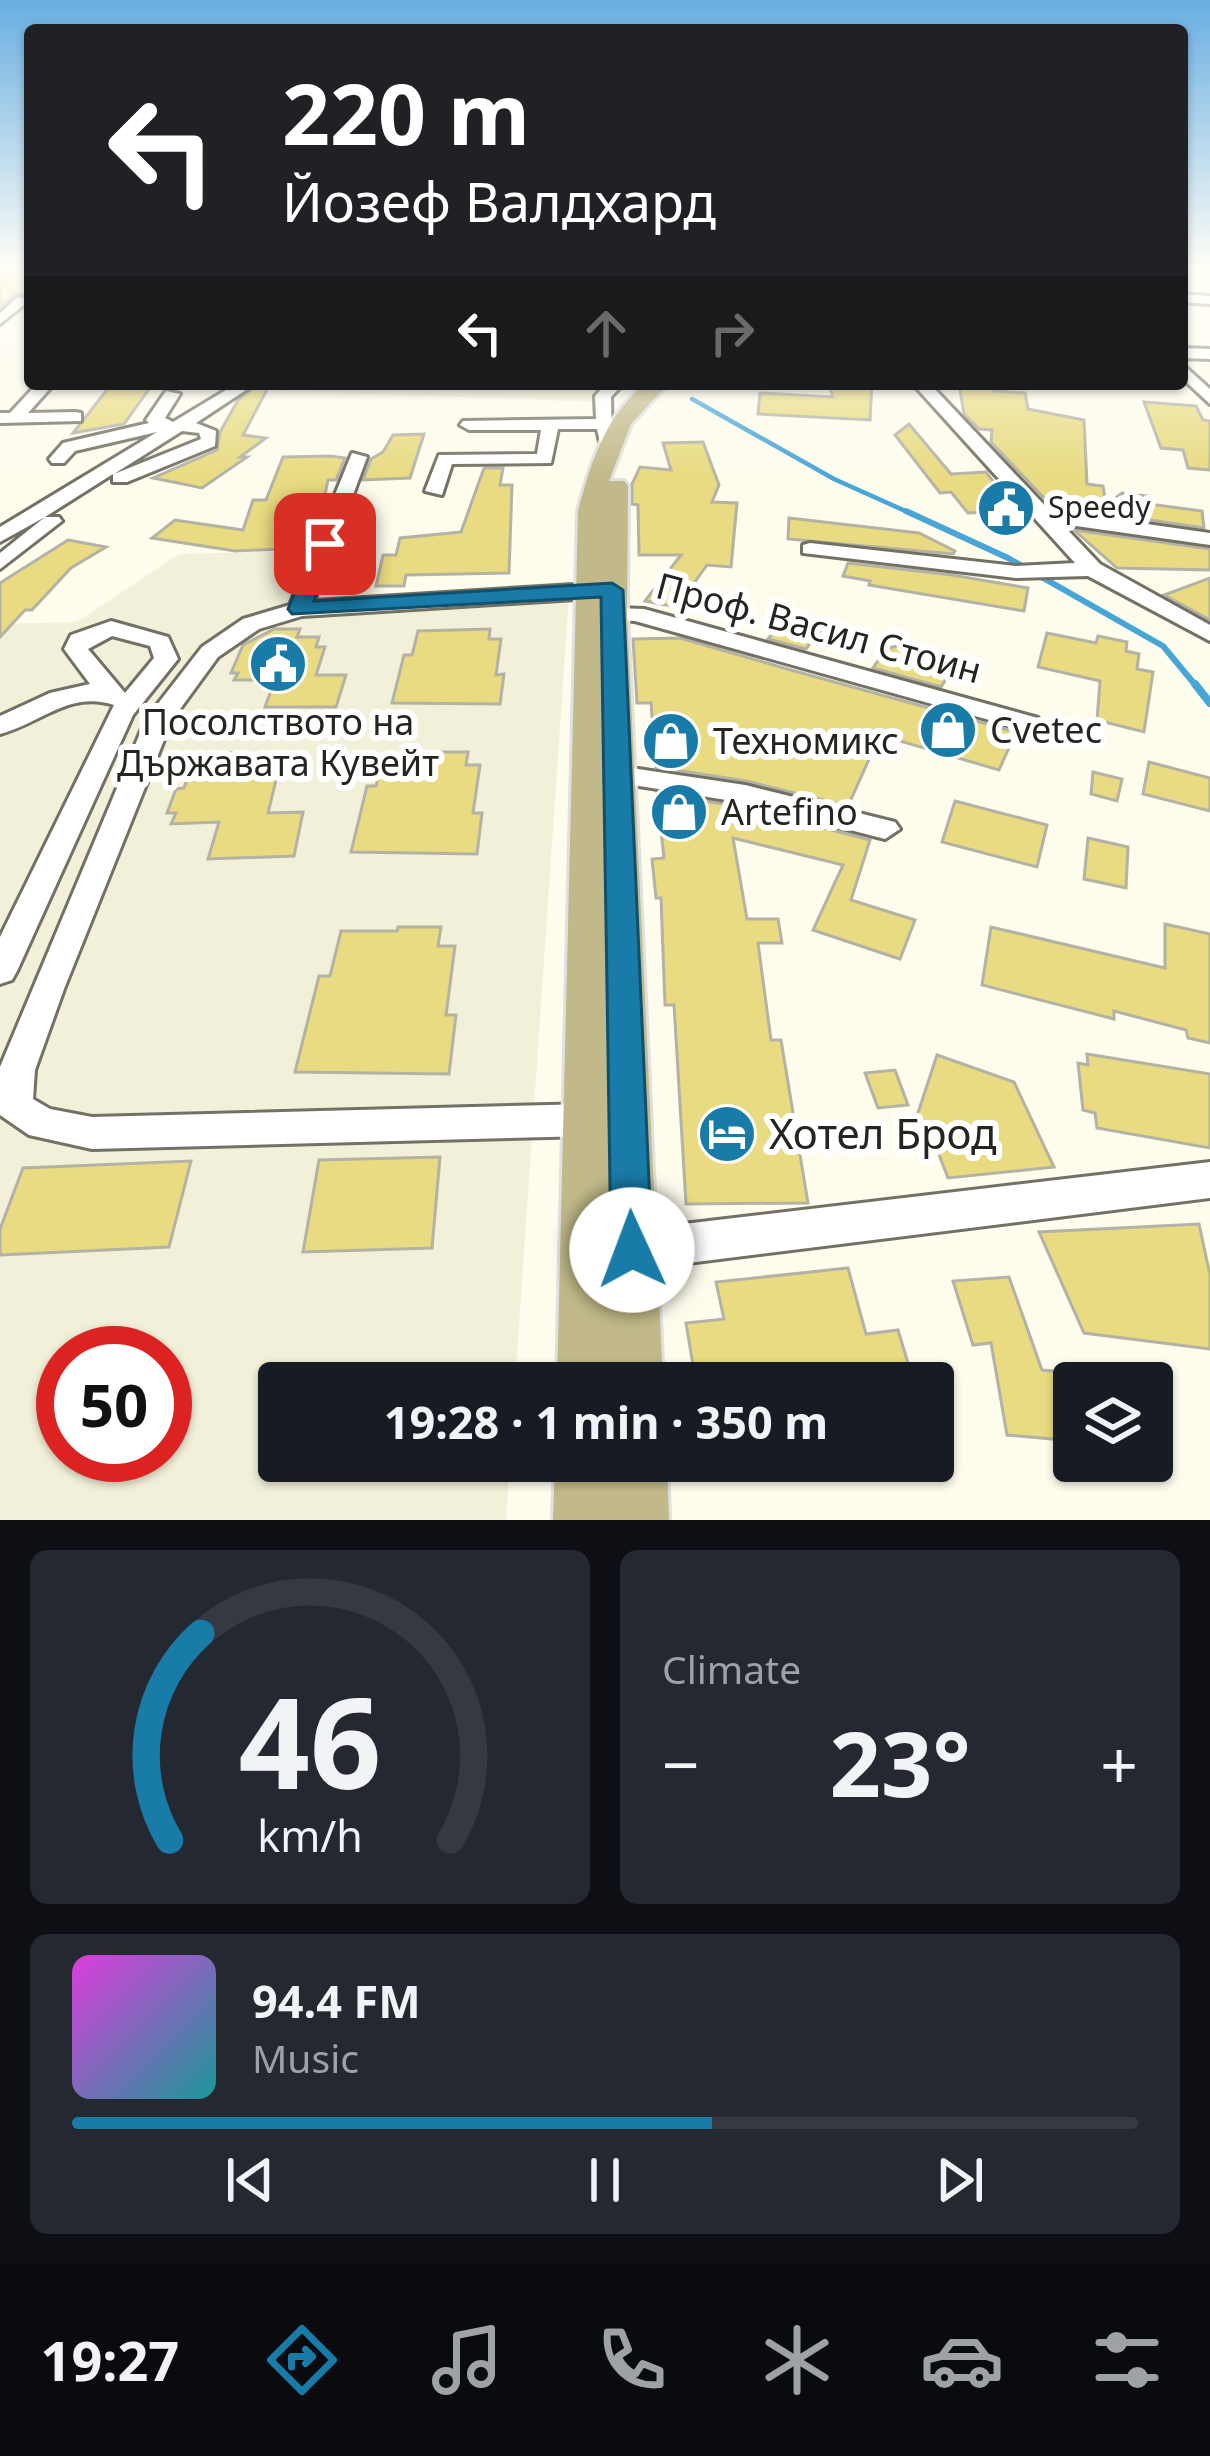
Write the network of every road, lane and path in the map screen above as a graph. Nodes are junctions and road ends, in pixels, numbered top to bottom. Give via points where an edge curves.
1 (1188, 375) edge
2 (39, 390) edge
3 (237, 390) edge
4 (606, 390) edge
5 (926, 390) edge
6 (172, 394) dead end
7 (648, 398) edge
8 (1210, 399) edge
9 (605, 402) junction
10 (75, 417) dead end
11 (7, 418) edge
12 (550, 424) junction
13 (469, 425) dead end
14 (174, 427) junction
15 (605, 436) junction
16 (358, 457) dead end
17 (58, 460) dead end
18 (41, 472) dead end
19 (88, 479) junction
20 (435, 491) dead end
21 (1039, 515) junction
22 (0, 536) edge
23 (1210, 539) edge
24 (810, 549) dead end
25 (0, 563) edge
26 (1092, 569) junction
27 (600, 602) junction
28 (300, 609) junction
29 (1210, 634) edge
30 (1029, 723) dead end
31 (0, 726) edge
32 (618, 775) junction
33 (885, 829) dead end
34 (0, 971) edge
35 (589, 1120) junction
36 (1210, 1180) edge
37 (609, 1252) junction
38 (589, 1362) edge
39 (631, 1362) edge
40 (584, 1482) edge
41 (639, 1482) edge
42 (583, 1520) edge
43 (640, 1520) edge

1 - 8 street
2 - 11 street
3 - 14 street
4 - 9 street
5 - 21 street
6 - 14 street via 155,419
7 - 9 street
7 - 15 main road
7 - 27 main road via 617,482
9 - 15 street
10 - 11 street
12 - 13 street
12 - 15 street
12 - 20 street via 545,459 445,458
14 - 17 street via 69,447
14 - 19 street
14 - 25 street via 203,429 209,442 108,484
15 - 27 main road via 590,511
16 - 28 street
18 - 19 street
19 - 22 street
21 - 23 street
21 - 26 street
24 - 26 street via 1016,572
26 - 29 street
27 - 28 street, Проф. Васил Стоин
27 - 30 street, Проф. Васил Стоин
27 - 32 main road
27 - 35 main road
28 - 35 street, Проф. Васил Стоин via 251,625 210,652 159,718 17,1070 14,1106 42,1124 92,1132
31 - 34 street via 67,697 115,703
32 - 33 street via 745,794
32 - 37 main road
35 - 37 main road
36 - 37 street
37 - 38 main road
37 - 39 main road
40 - 42 main road
41 - 43 main road

